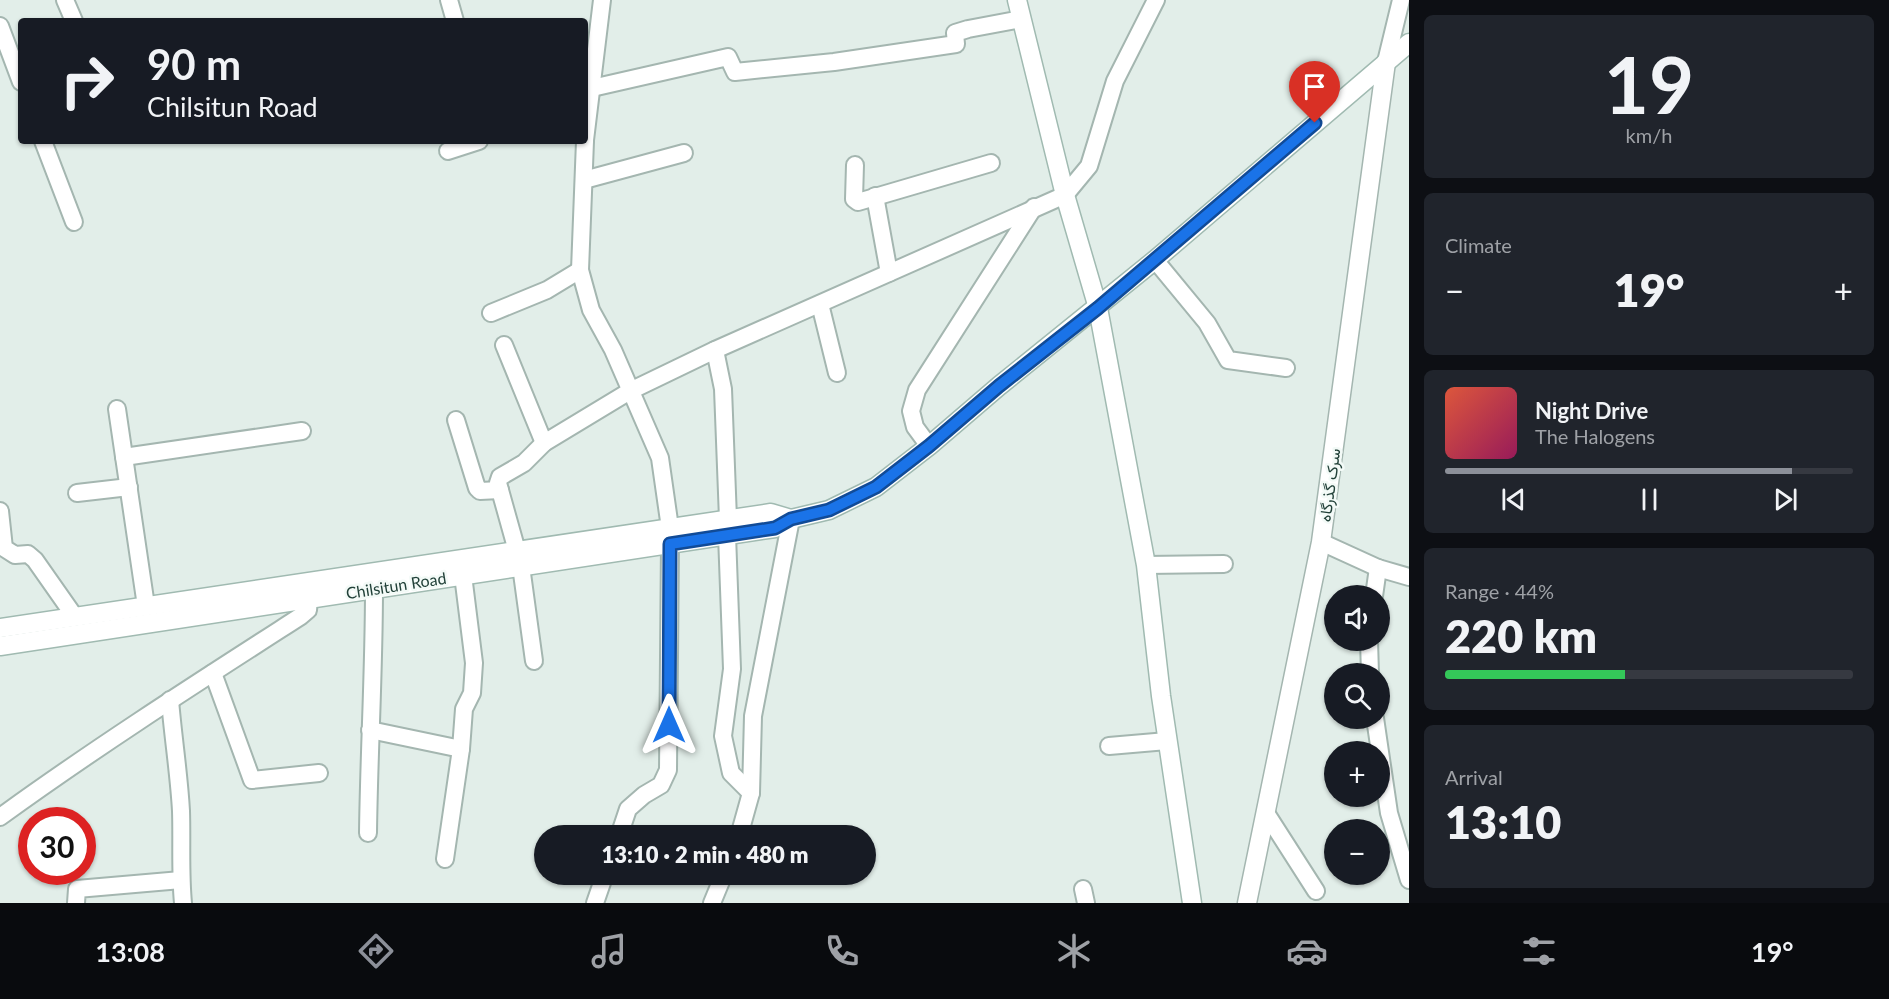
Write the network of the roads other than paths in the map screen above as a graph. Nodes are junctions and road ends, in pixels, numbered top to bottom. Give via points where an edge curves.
1 (65, 0) edge
2 (449, 0) edge
3 (602, 0) edge
4 (1017, 0) edge
5 (1156, 0) edge
6 (1401, 0) edge
7 (73, 18) edge
8 (454, 18) edge
9 (1021, 19) junction
10 (0, 26) edge
11 (1409, 43) edge
12 (1386, 62) junction
13 (18, 74) edge
14 (592, 88) junction
15 (588, 111) edge
16 (45, 144) edge
17 (470, 144) edge
18 (585, 144) edge
19 (448, 151) dead end
20 (684, 153) dead end
21 (991, 163) dead end
22 (855, 165) dead end
23 (584, 180) junction
24 (1065, 195) junction
25 (875, 196) junction
26 (1034, 207) junction
27 (74, 222) dead end
28 (1155, 260) junction
29 (580, 270) junction
30 (889, 273) junction
31 (820, 304) junction
32 (1098, 308) junction
33 (491, 313) dead end
34 (504, 345) dead end
35 (715, 350) junction
36 (1286, 368) dead end
37 (837, 373) dead end
38 (630, 390) junction
39 (117, 409) dead end
40 (456, 420) dead end
41 (302, 431) dead end
42 (544, 442) junction
43 (929, 446) junction
44 (124, 457) junction
45 (129, 487) junction
46 (500, 490) junction
47 (77, 493) dead end
48 (0, 511) edge
49 (791, 519) junction
50 (728, 527) junction
51 (670, 536) junction
52 (1322, 542) junction
53 (519, 558) junction
54 (1224, 564) dead end
55 (1146, 565) junction
56 (1378, 568) junction
57 (463, 575) junction
58 (1409, 577) edge
59 (1376, 585) edge
60 (374, 589) junction
61 (309, 599) junction
62 (146, 606) junction
63 (75, 617) junction
64 (0, 628) edge
65 (0, 646) edge
66 (534, 661) dead end
67 (213, 673) junction
68 (170, 700) junction
69 (1377, 729) edge
70 (370, 730) junction
71 (1167, 741) junction
72 (1109, 746) dead end
73 (461, 750) junction
74 (319, 773) dead end
75 (751, 794) junction
76 (1266, 813) junction
77 (0, 817) edge
78 (623, 825) edge
79 (742, 825) edge
80 (368, 833) dead end
81 (445, 859) dead end
82 (181, 880) junction
83 (1409, 880) edge
84 (602, 885) edge
85 (720, 885) edge
86 (1316, 891) dead end
87 (76, 903) edge
88 (183, 903) edge
89 (596, 903) edge
90 (714, 903) edge
91 (1192, 903) edge
92 (1247, 903) edge

1 - 7 street
2 - 8 street
3 - 14 street
4 - 9 main road
5 - 24 street via 1115,81 1089,166
6 - 12 street
9 - 14 street via 955,33 956,44 735,72 728,57
9 - 24 main road
10 - 13 street
11 - 12 main road, Chilsitun Road
12 - 28 main road, Chilsitun Road
12 - 52 main road, سرک گذرگاه
14 - 15 street
16 - 27 street
17 - 19 street
18 - 23 street
20 - 23 street
21 - 25 street
22 - 25 street via 855,201
23 - 29 street
24 - 26 street
24 - 32 main road
25 - 30 street
26 - 30 street
26 - 43 street via 917,390 910,411 915,427
28 - 32 main road, Chilsitun Road
28 - 36 street via 1207,323 1228,360
29 - 33 street via 548,290
29 - 38 street via 591,310
30 - 31 street
31 - 35 street
31 - 37 street
32 - 43 main road, Chilsitun Road
32 - 55 main road
34 - 42 street
35 - 38 street
35 - 50 street via 723,389
38 - 42 street
38 - 51 street via 660,458
39 - 44 street
40 - 46 street via 477,488
41 - 44 street
42 - 46 street via 524,463 500,477
43 - 49 main road, Chilsitun Road via 876,487 829,510
44 - 45 street
45 - 47 street
45 - 62 street
46 - 53 street
48 - 63 street via 4,548 35,560
49 - 50 main road, Chilsitun Road via 775,528
49 - 75 street via 753,716
50 - 51 main road, Chilsitun Road
50 - 75 street via 732,669 723,736 731,773
51 - 53 main road, Chilsitun Road
51 - 78 street via 668,770 661,785 628,809
52 - 56 street
52 - 76 main road, سرک گذرگاه
53 - 57 main road, Chilsitun Road
53 - 62 main road, Chilsitun Road
53 - 66 street
54 - 55 street
55 - 71 main road
56 - 58 street
56 - 59 street
57 - 60 main road, Chilsitun Road
57 - 73 street via 474,663 472,693 464,709
60 - 61 main road, Chilsitun Road
60 - 70 street
61 - 65 main road, Chilsitun Road
61 - 67 street via 308,610 301,616
62 - 63 main road, Chilsitun Road
63 - 64 main road, Chilsitun Road
67 - 68 street
67 - 74 street via 252,780
68 - 77 street
68 - 82 street via 181,807
69 - 83 street via 1389,813
70 - 73 street
70 - 80 street
71 - 72 street
71 - 91 main road
73 - 81 street
75 - 79 street
76 - 86 street
76 - 92 main road, سرک گذرگاه
82 - 87 street via 77,889
82 - 88 street
84 - 89 street
85 - 90 street

